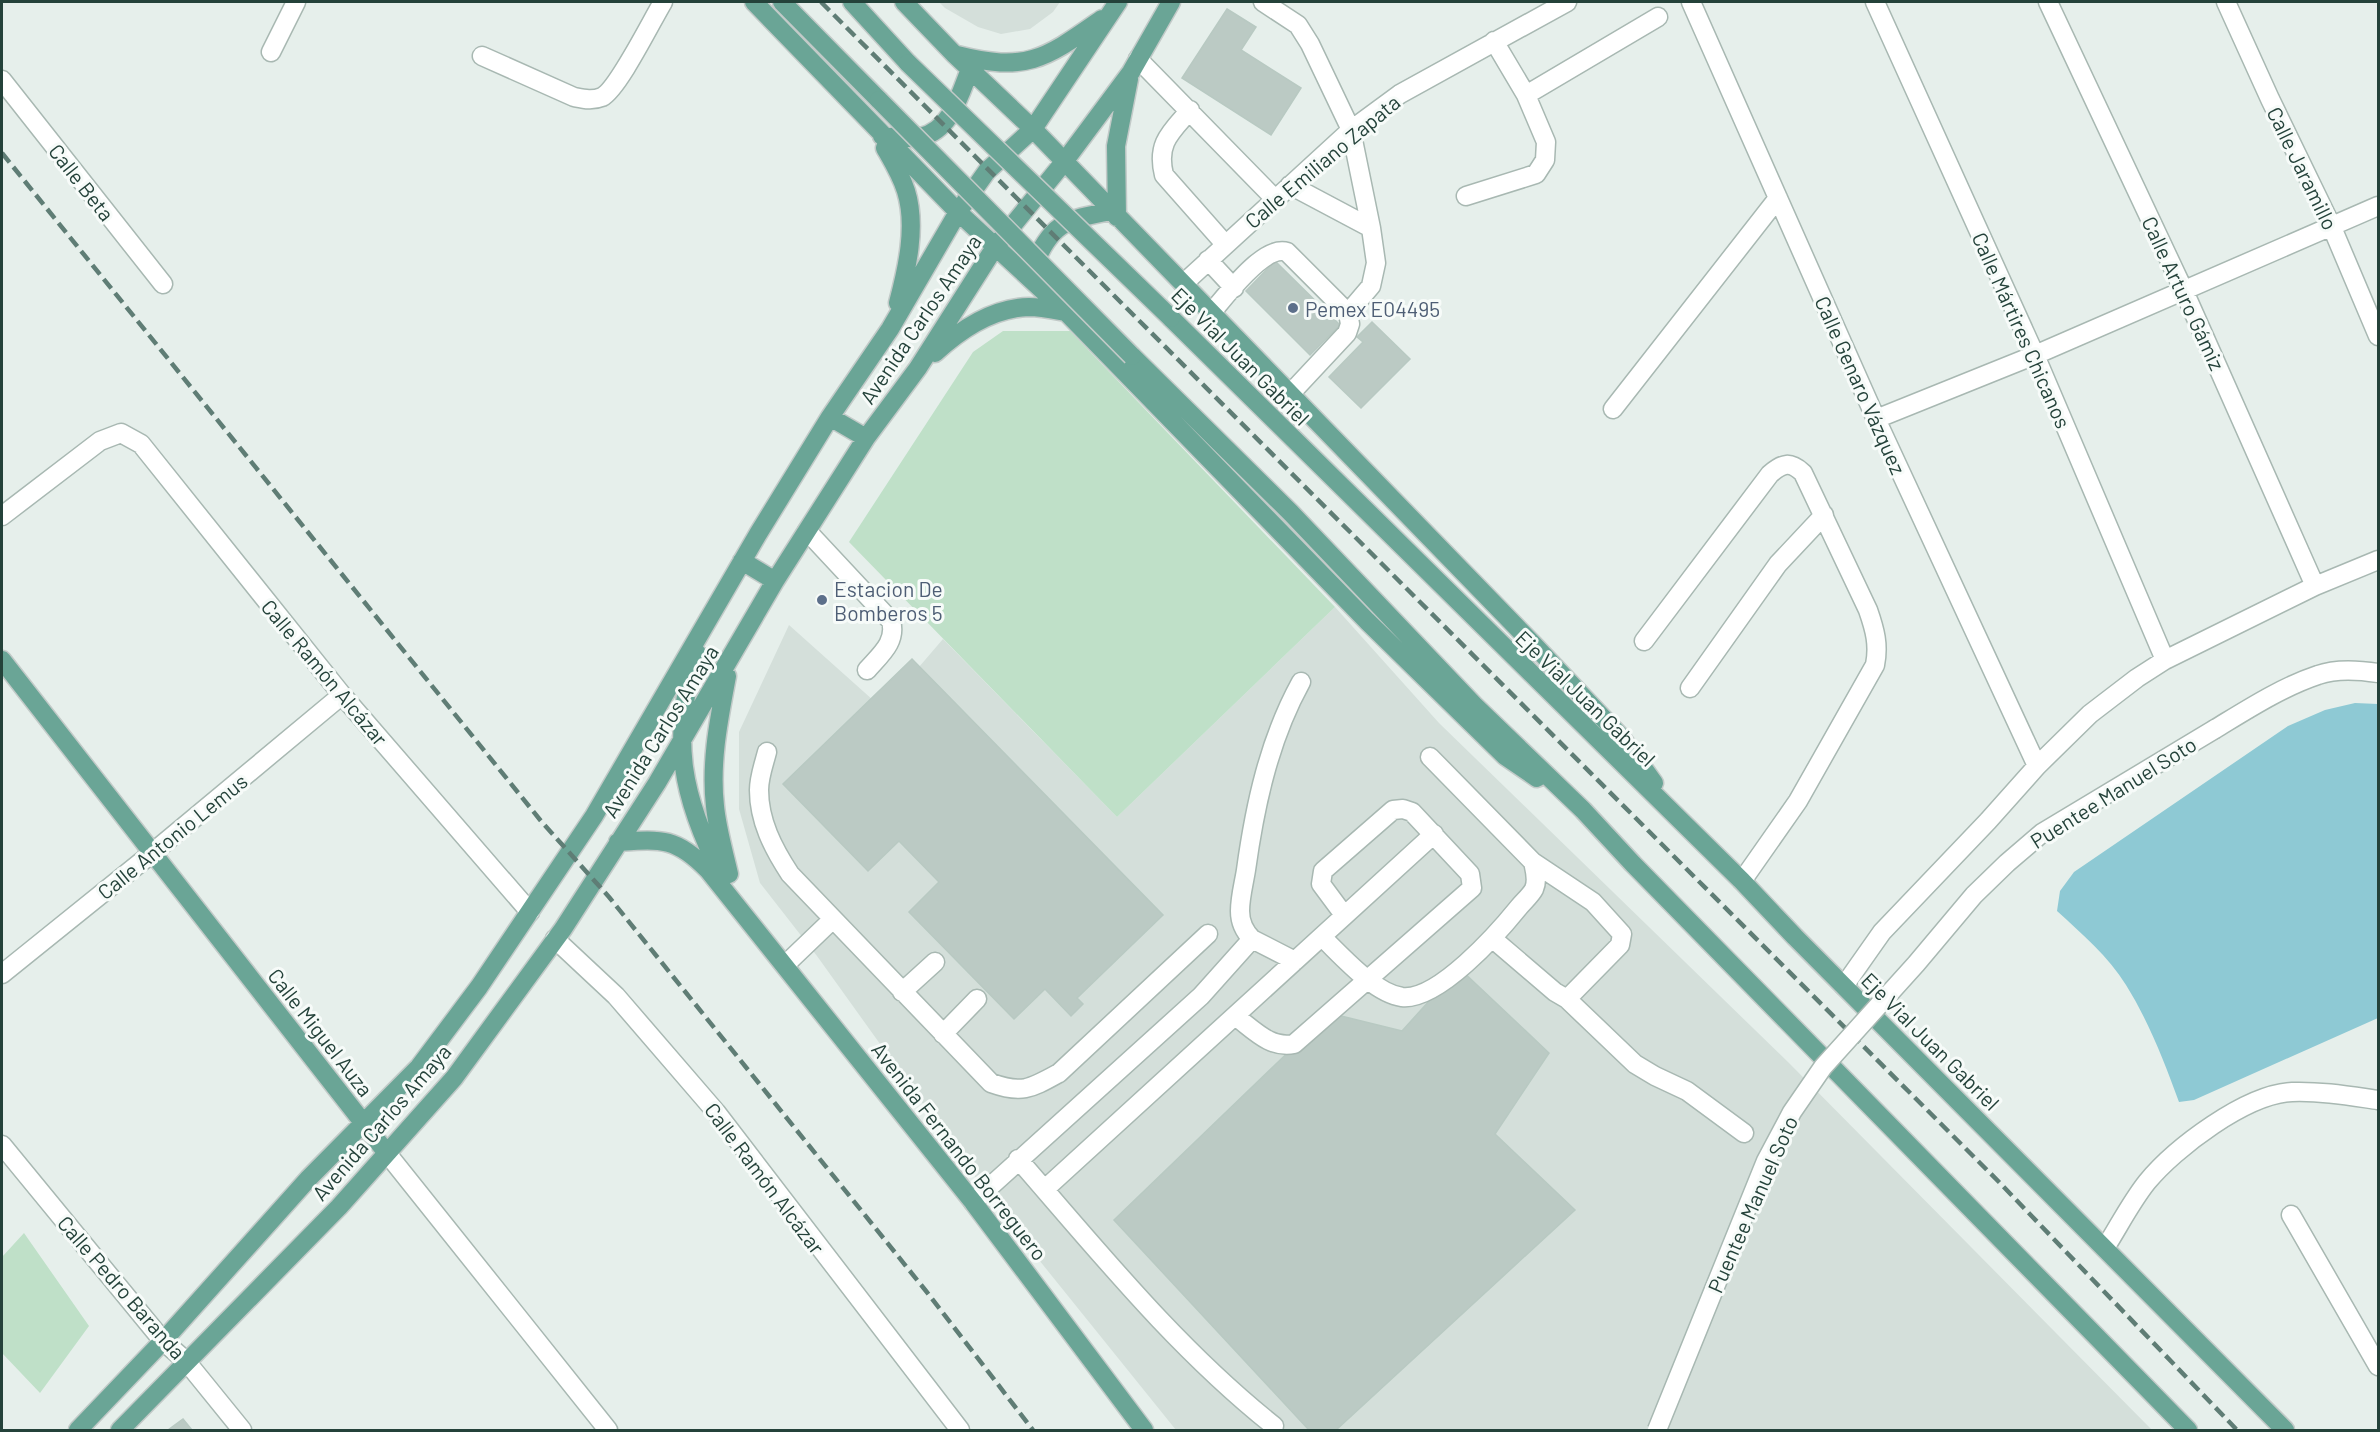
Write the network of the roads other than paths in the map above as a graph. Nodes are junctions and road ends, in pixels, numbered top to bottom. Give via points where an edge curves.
1 (296, 2) edge
2 (663, 2) edge
3 (754, 2) edge
4 (782, 2) edge
5 (852, 2) edge
6 (904, 2) edge
7 (1171, 2) edge
8 (1263, 2) edge
9 (1567, 2) edge
10 (1691, 2) edge
11 (1875, 2) edge
12 (2048, 2) edge
13 (2226, 2) edge
14 (1114, 7) edge
15 (1658, 17) dead end
16 (1494, 40) junction
17 (272, 52) dead end
18 (955, 55) junction
19 (482, 56) dead end
20 (1134, 65) junction
21 (970, 69) junction
22 (2, 80) edge
23 (1526, 95) junction
24 (1190, 110) junction
25 (1033, 129) junction
26 (1351, 130) junction
27 (878, 132) junction
28 (1064, 162) junction
29 (1290, 185) junction
30 (1466, 196) dead end
31 (1778, 198) junction
32 (1275, 199) junction
33 (2379, 206) edge
34 (958, 212) junction
35 (1114, 214) junction
36 (2331, 225) junction
37 (1371, 228) junction
38 (1225, 244) junction
39 (995, 247) junction
40 (1208, 260) junction
41 (1029, 278) junction
42 (163, 284) dead end
43 (1183, 284) junction
44 (1234, 288) junction
45 (2184, 291) junction
46 (1066, 312) junction
47 (1211, 313) junction
48 (1348, 313) junction
49 (890, 329) junction
50 (2379, 336) edge
51 (2035, 355) junction
52 (918, 368) junction
53 (1290, 394) junction
54 (1613, 409) dead end
55 (830, 417) junction
56 (1876, 419) junction
57 (866, 438) junction
58 (1824, 515) junction
59 (2, 516) edge
60 (807, 531) junction
61 (2379, 560) edge
62 (742, 561) junction
63 (775, 581) junction
64 (2315, 586) junction
65 (715, 607) junction
66 (1644, 641) dead end
67 (2, 660) edge
68 (2165, 660) junction
69 (729, 663) junction
70 (867, 670) dead end
71 (2379, 673) edge
72 (1301, 682) dead end
73 (1690, 688) dead end
74 (342, 695) junction
75 (681, 746) junction
76 (767, 752) dead end
77 (1430, 757) dead end
78 (2037, 765) junction
79 (1583, 810) junction
80 (1683, 824) junction
81 (1434, 834) junction
82 (618, 842) junction
83 (151, 854) junction
84 (1533, 862) junction
85 (1742, 881) junction
86 (735, 902) junction
87 (530, 912) junction
88 (1344, 915) junction
89 (832, 920) junction
90 (1208, 934) dead end
91 (1322, 937) junction
92 (555, 939) junction
93 (1251, 939) junction
94 (1493, 939) junction
95 (1295, 961) junction
96 (935, 962) dead end
97 (785, 965) junction
98 (2, 974) edge
99 (1368, 979) junction
100 (1844, 986) junction
101 (902, 992) junction
102 (977, 999) dead end
103 (1568, 999) junction
104 (1235, 1016) junction
105 (944, 1034) junction
106 (2379, 1101) edge
107 (365, 1124) junction
108 (1743, 1133) dead end
109 (2, 1144) edge
110 (386, 1152) junction
111 (1018, 1159) junction
112 (1045, 1189) junction
113 (973, 1202) junction
114 (2291, 1215) dead end
115 (2105, 1248) junction
116 (164, 1341) junction
117 (186, 1361) junction
118 (2379, 1366) edge
119 (1274, 1426) dead end
120 (78, 1431) edge
121 (120, 1431) edge
122 (242, 1431) edge
123 (608, 1431) edge
124 (960, 1431) edge
125 (1144, 1431) edge
126 (1657, 1431) edge
127 (2188, 1431) edge
128 (2285, 1431) edge

1 - 17 street
2 - 19 street via 617,80 604,96 591,100 574,97
3 - 27 main road
4 - 79 main road, bridge via 1354,577 1474,705
5 - 80 main road, Eje Vial Juan Gabriel, bridge via 908,63
6 - 18 main road
7 - 20 main road, Avenida Carlos Amaya
8 - 26 street via 1298,25
9 - 16 street, Calle Emiliano Zapata
10 - 31 street, Calle Genaro Vázquez
11 - 51 street, Calle Mártires Chicanos
12 - 45 street, Calle Arturo Gámiz
13 - 36 street, Calle Jaramillo
14 - 18 main road via 1064,45 1035,60 986,63
14 - 25 main road, Avenida Carlos Amaya
15 - 23 street
16 - 23 street
16 - 26 street, Calle Emiliano Zapata via 1400,94
18 - 21 main road
20 - 24 street
20 - 28 main road, Avenida Carlos Amaya
20 - 35 main road via 1116,146
21 - 25 main road
21 - 27 main road via 950,116 937,129 923,137
22 - 42 street, Calle Beta
23 - 30 street via 1546,142 1545,160 1536,174
24 - 32 street
24 - 38 street via 1161,148 1164,174
25 - 28 main road
25 - 34 main road, Avenida Carlos Amaya via 987,171
26 - 29 street, Calle Emiliano Zapata
26 - 37 street
27 - 34 main road
27 - 49 main road via 907,192 910,220 903,284
28 - 35 main road
28 - 39 main road, Avenida Carlos Amaya
29 - 32 street, Calle Emiliano Zapata
29 - 37 street
31 - 54 street
31 - 56 street, Calle Genaro Vázquez
32 - 38 street, Calle Emiliano Zapata
33 - 36 street
34 - 39 main road
34 - 49 main road, Avenida Carlos Amaya
35 - 41 main road via 1076,217 1057,227 1043,243
35 - 43 main road
36 - 45 street
36 - 50 street, Calle Jaramillo
37 - 48 street via 1376,263 1371,286
38 - 40 street, Calle Emiliano Zapata
39 - 41 main road
39 - 52 main road, Avenida Carlos Amaya
40 - 43 street, Calle Emiliano Zapata
40 - 44 street
41 - 46 main road
43 - 47 main road
44 - 47 street
44 - 48 street via 1263,258 1280,250 1287,252
45 - 51 street
45 - 64 street, Calle Arturo Gámiz
46 - 52 main road via 1031,307 991,315 956,334
46 - 79 main road via 1367,621 1497,748
47 - 53 main road
48 - 53 street via 1347,333
49 - 55 main road, Avenida Carlos Amaya
51 - 56 street
51 - 68 street, Calle Mártires Chicanos
52 - 57 main road, Avenida Carlos Amaya
53 - 80 main road via 1620,737
55 - 57 main road
55 - 62 main road, Avenida Carlos Amaya
56 - 78 street, Calle Genaro Vázquez
57 - 60 main road, Avenida Carlos Amaya
58 - 66 street via 1803,473 1795,466 1779,466
58 - 73 street via 1773,572
58 - 85 street via 1876,631 1875,665 1798,801
59 - 74 street, Calle Ramón Alcázar via 100,441 121,433 141,444
60 - 63 main road, Avenida Carlos Amaya
60 - 70 street via 891,621 892,641
61 - 64 street
62 - 63 main road
62 - 65 main road, Avenida Carlos Amaya
63 - 69 main road, Avenida Carlos Amaya
64 - 68 street
65 - 75 main road via 686,693
65 - 87 main road, Avenida Carlos Amaya via 594,816
67 - 83 main road, Calle Miguel Auza
68 - 78 street via 2090,714
69 - 75 main road, Avenida Carlos Amaya
69 - 86 main road via 717,727 715,806
71 - 126 street, Puentee Manuel Soto, bridge via 2352,670 2320,674 2273,695 2042,833 1974,894 1823,1067 1792,1112 1766,1161
72 - 93 street via 1286,708 1272,748 1252,831 1240,911 1243,929
74 - 83 street, Calle Antonio Lemus
74 - 87 street, Calle Ramón Alcázar
75 - 82 main road, Avenida Carlos Amaya
75 - 86 main road via 700,831
76 - 89 street via 759,788 772,846 790,874
77 - 84 street
78 - 100 street via 1882,932
79 - 127 main road
80 - 85 main road, Eje Vial Juan Gabriel
81 - 88 street
81 - 88 street via 1412,812 1393,810 1323,871 1322,884
81 - 99 street via 1470,874 1472,888
82 - 86 main road via 659,840 684,848
82 - 92 main road, Avenida Carlos Amaya
83 - 98 street, Calle Antonio Lemus
83 - 107 main road, Calle Miguel Auza
84 - 94 street via 1537,877 1534,889
84 - 103 street via 1593,902 1622,934 1620,945
85 - 100 main road, Eje Vial Juan Gabriel
86 - 97 main road, Avenida Fernando Borreguero
87 - 107 main road, Avenida Carlos Amaya via 419,1067
88 - 91 street
89 - 97 street
89 - 101 street
90 - 105 street via 1059,1073 1036,1086 1012,1090 991,1083
91 - 95 street
91 - 99 street
92 - 110 main road, Avenida Carlos Amaya via 454,1078
92 - 124 street, Calle Ramón Alcázar via 616,996 716,1112
93 - 95 street
93 - 111 street via 1201,996
94 - 99 street via 1438,985 1420,994 1390,995
94 - 103 street
95 - 104 street
96 - 101 street
97 - 113 main road, Avenida Fernando Borreguero
99 - 104 street via 1294,1044 1273,1044
100 - 115 main road, Eje Vial Juan Gabriel
101 - 105 street
102 - 105 street
103 - 108 street via 1635,1064 1687,1090
104 - 112 street
106 - 115 street via 2290,1092 2248,1104 2170,1157 2146,1184
107 - 110 main road, Calle Miguel Auza
107 - 116 main road, Avenida Carlos Amaya via 309,1178
109 - 116 street, Calle Pedro Baranda
110 - 117 main road, Avenida Carlos Amaya via 339,1207
110 - 123 street, Calle Miguel Auza
111 - 112 street
111 - 113 street
112 - 119 street via 1161,1323 1235,1395
113 - 125 main road, Avenida Fernando Borreguero
114 - 118 street
115 - 128 main road, Eje Vial Juan Gabriel
116 - 117 street, Calle Pedro Baranda
116 - 120 main road, Avenida Carlos Amaya
117 - 121 main road, Avenida Carlos Amaya
117 - 122 street, Calle Pedro Baranda

